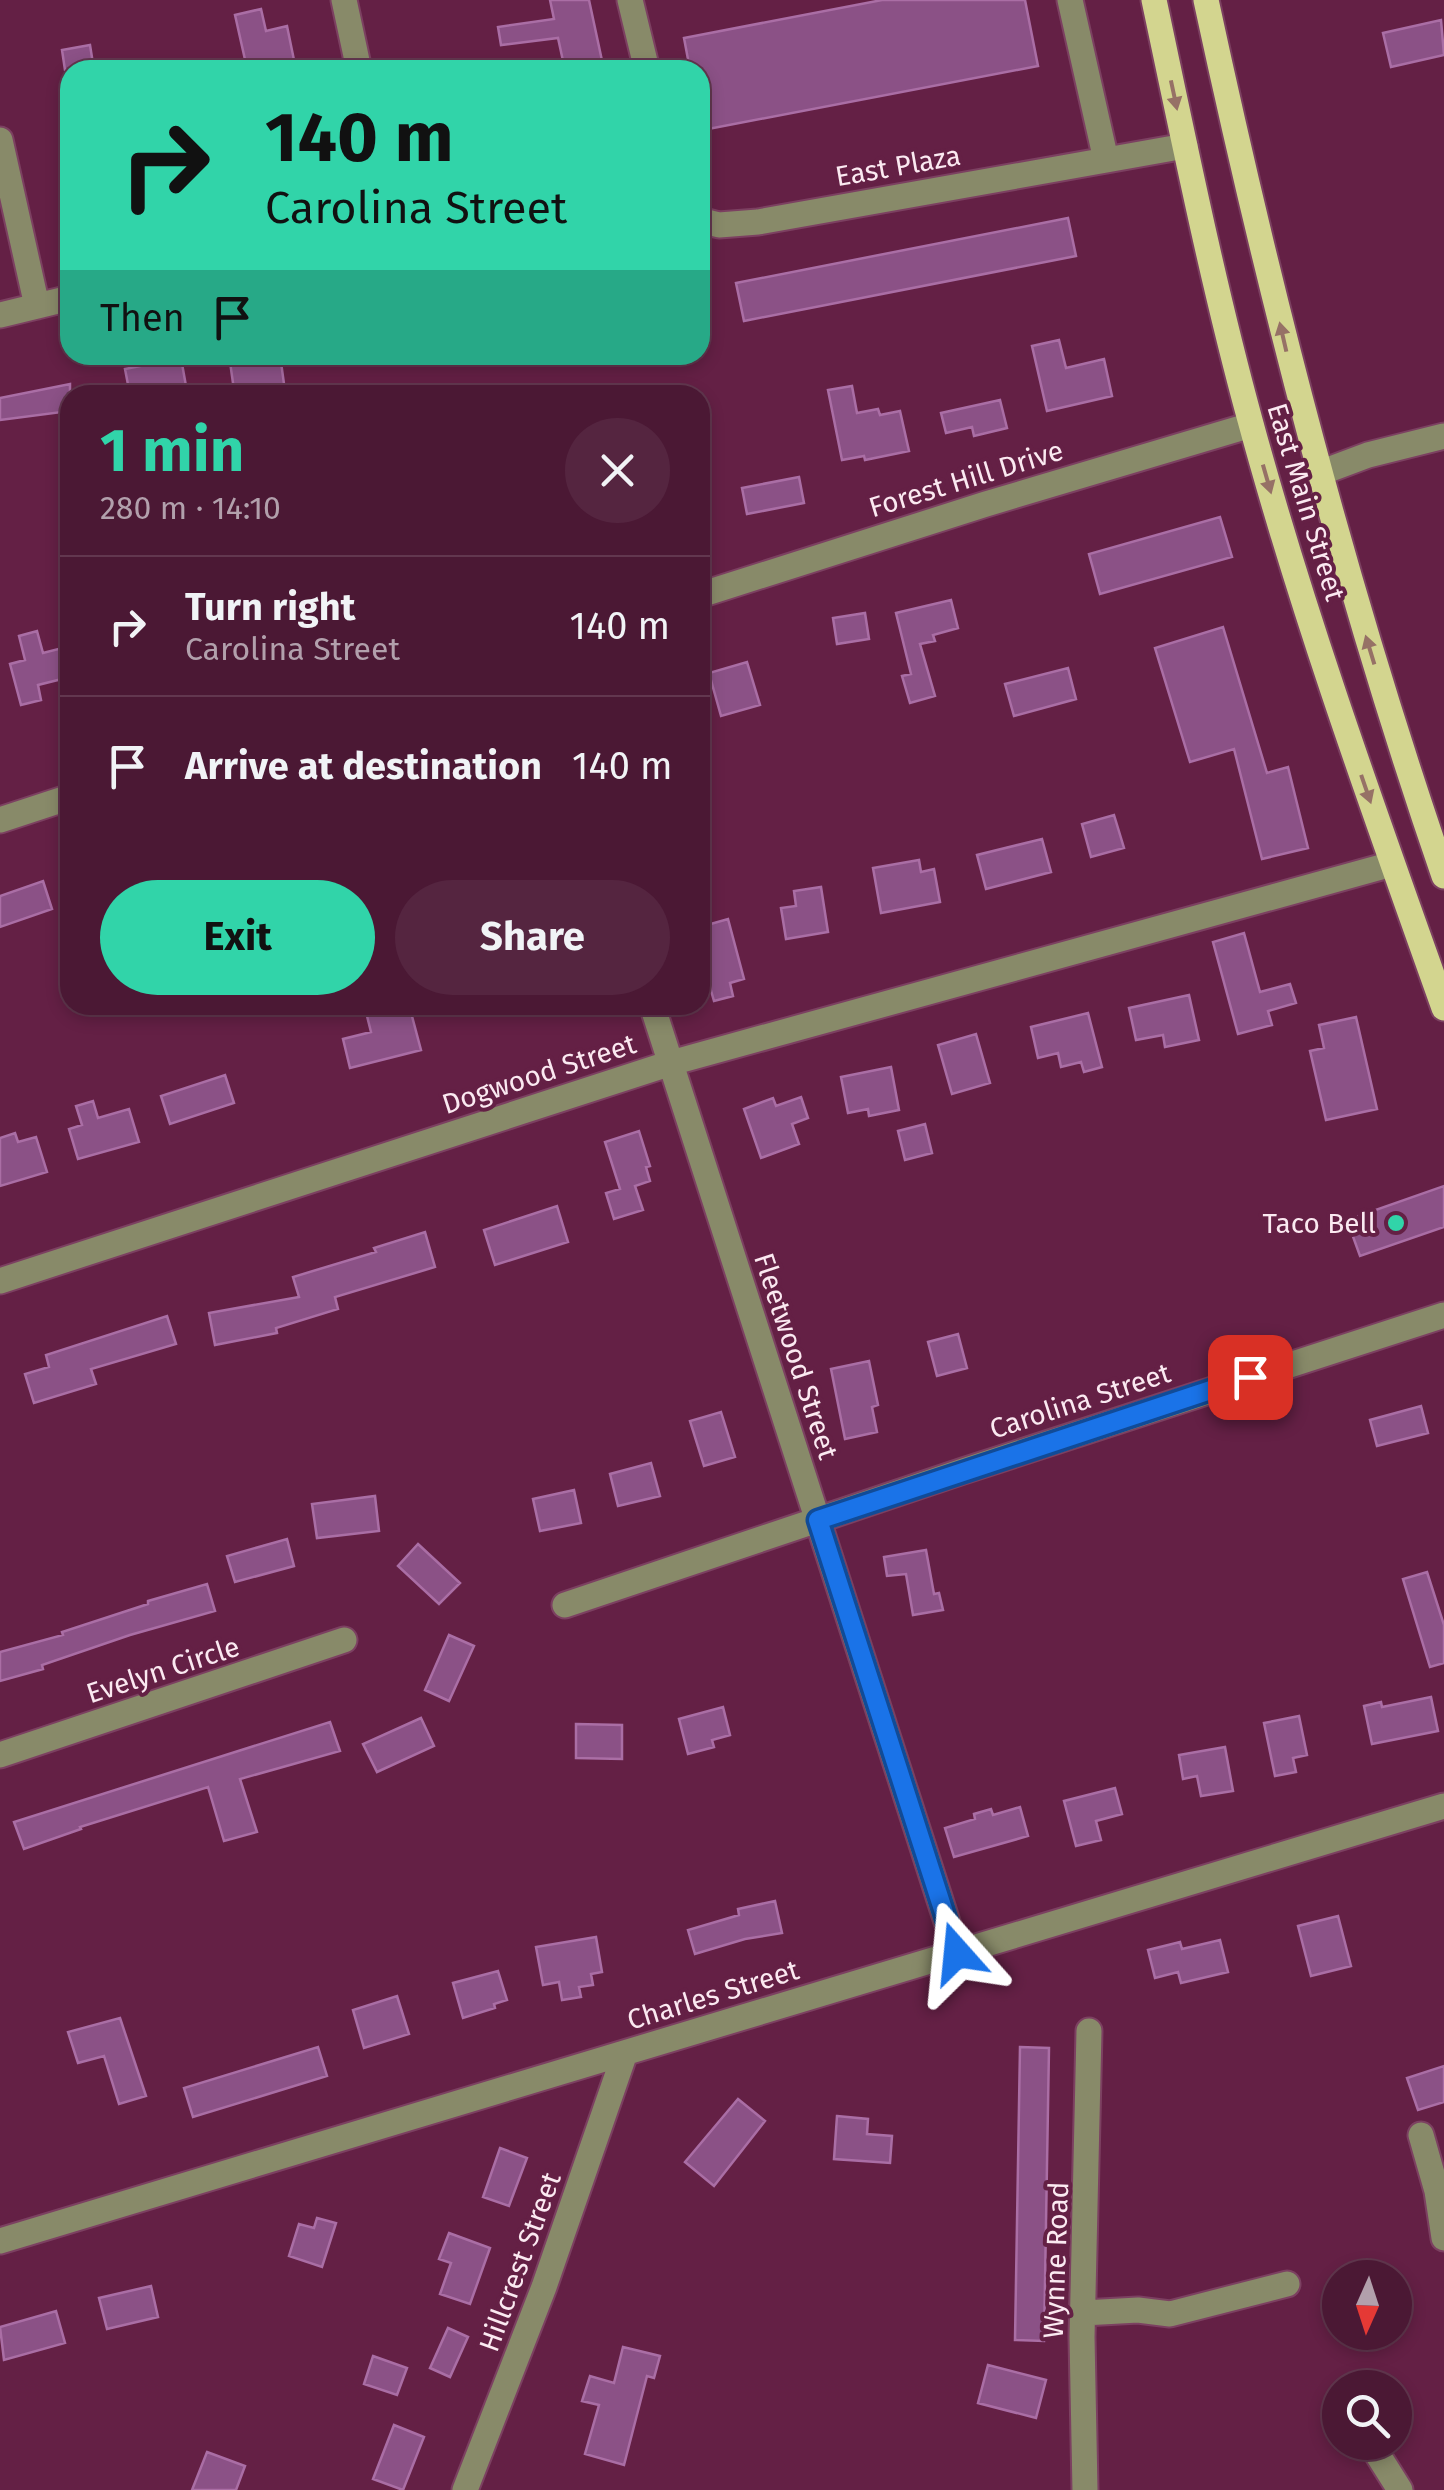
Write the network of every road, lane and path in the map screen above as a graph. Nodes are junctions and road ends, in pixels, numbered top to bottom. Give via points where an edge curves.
1 (344, 0) edge
2 (630, 0) edge
3 (1070, 0) edge
4 (1154, 0) edge
5 (1206, 0) edge
6 (357, 60) edge
7 (645, 60) edge
8 (0, 140) edge
9 (1185, 146) junction
10 (1106, 160) junction
11 (710, 222) edge
12 (60, 300) edge
13 (37, 306) junction
14 (0, 315) edge
15 (1251, 424) junction
16 (1444, 436) edge
17 (1320, 474) junction
18 (710, 592) edge
19 (60, 799) edge
20 (0, 820) edge
21 (1392, 864) junction
22 (1444, 876) edge
23 (1444, 1008) edge
24 (655, 1015) edge
25 (671, 1062) junction
26 (0, 1281) edge
27 (1444, 1315) edge
28 (818, 1520) junction
29 (565, 1605) dead end
30 (344, 1640) dead end
31 (0, 1756) edge
32 (1444, 1806) edge
33 (957, 1953) junction
34 (1089, 2031) dead end
35 (624, 2053) junction
36 (1421, 2134) dead end
37 (1444, 2238) edge
38 (0, 2241) edge
39 (1286, 2284) dead end
40 (1083, 2313) junction
41 (1381, 2460) edge
42 (465, 2490) edge
43 (1085, 2490) edge
44 (1400, 2490) edge

1 - 6 street
2 - 7 street
3 - 10 street
4 -> 9 main road, East Main Street
17 -> 5 main road, East Main Street
8 - 13 street
9 - 10 street, East Plaza
9 - 15 main road, East Main Street
10 - 11 street, East Plaza via 758,222
12 - 13 street
13 - 14 street
15 - 18 street, Forest Hill Drive
15 -> 21 main road, East Main Street
16 - 17 street
22 -> 17 main road, East Main Street
19 - 20 street
21 - 23 main road, East Main Street
21 - 25 street, Dogwood Street
24 - 25 street, Fleetwood Street
25 - 26 street, Dogwood Street
25 - 28 street, Fleetwood Street
27 - 28 street, Carolina Street
28 - 29 street, Carolina Street
28 - 33 street, Fleetwood Street
30 - 31 street, Evelyn Circle
32 - 33 street, Charles Street
33 - 35 street, Charles Street
34 - 40 street, Wynne Road
35 - 38 street, Charles Street
35 - 42 street, Hillcrest Street
36 - 37 street
39 - 40 street via 1170,2314
40 - 43 street, Wynne Road
41 - 44 street

